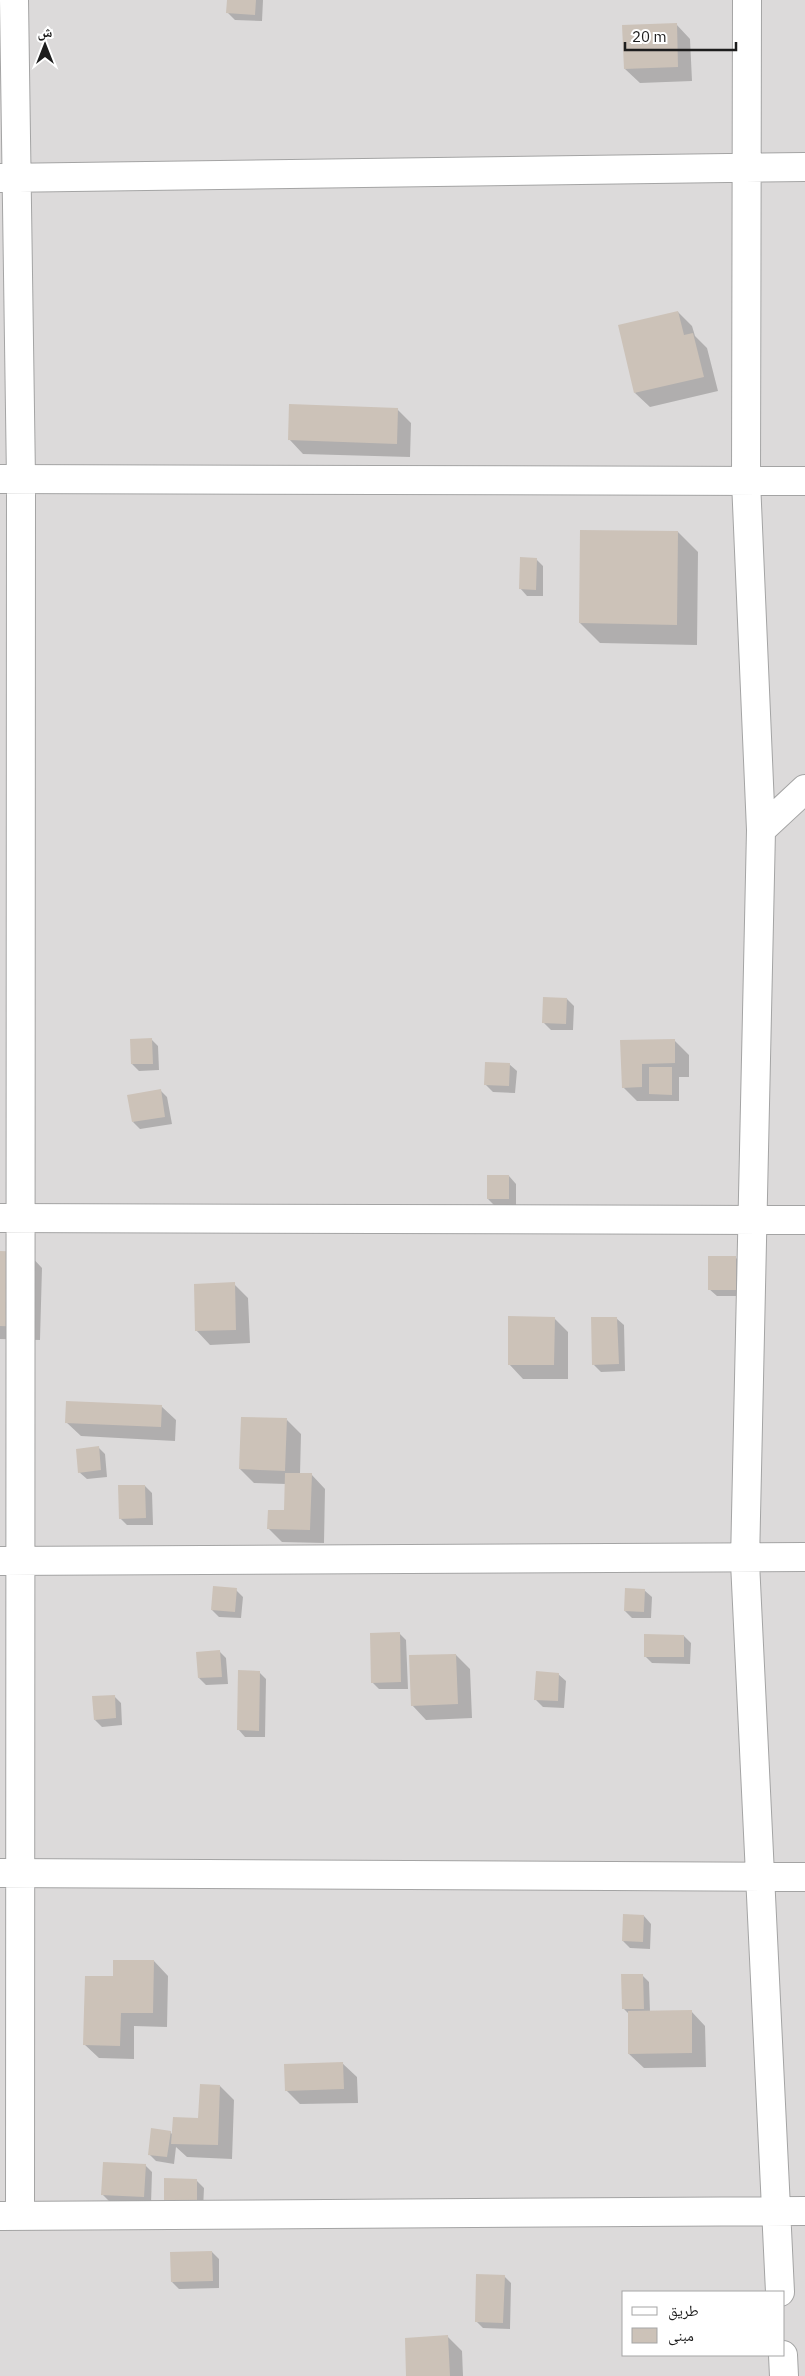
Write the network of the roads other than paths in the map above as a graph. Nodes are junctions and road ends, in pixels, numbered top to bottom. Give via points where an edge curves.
1 (14, 0) edge
2 (747, 0) edge
3 (805, 167) edge
4 (746, 168) junction
5 (8, 178) edge
6 (10, 479) edge
7 (746, 481) junction
8 (805, 481) edge
9 (805, 789) edge
10 (761, 830) junction
11 (10, 1218) edge
12 (752, 1220) junction
13 (805, 1220) edge
14 (805, 1556) edge
15 (745, 1557) junction
16 (10, 1561) edge
17 (10, 1873) edge
18 (760, 1877) junction
19 (805, 1877) edge
20 (776, 2211) junction
21 (805, 2211) edge
22 (10, 2216) edge
23 (780, 2291) edge
24 (783, 2356) edge
25 (784, 2376) edge

1 - 5 street
2 - 4 street
3 - 4 street
4 - 5 street
4 - 7 street
5 - 6 street
6 - 7 street
6 - 11 street
7 - 8 street
7 - 10 street
9 - 10 street
10 - 12 street
11 - 12 street
11 - 16 street
12 - 13 street
12 - 15 street
14 - 15 street
15 - 16 street
15 - 18 street
16 - 17 street
17 - 18 street
17 - 22 street
18 - 19 street
18 - 20 street
20 - 21 street
20 - 22 street
20 - 23 street
24 - 25 street

